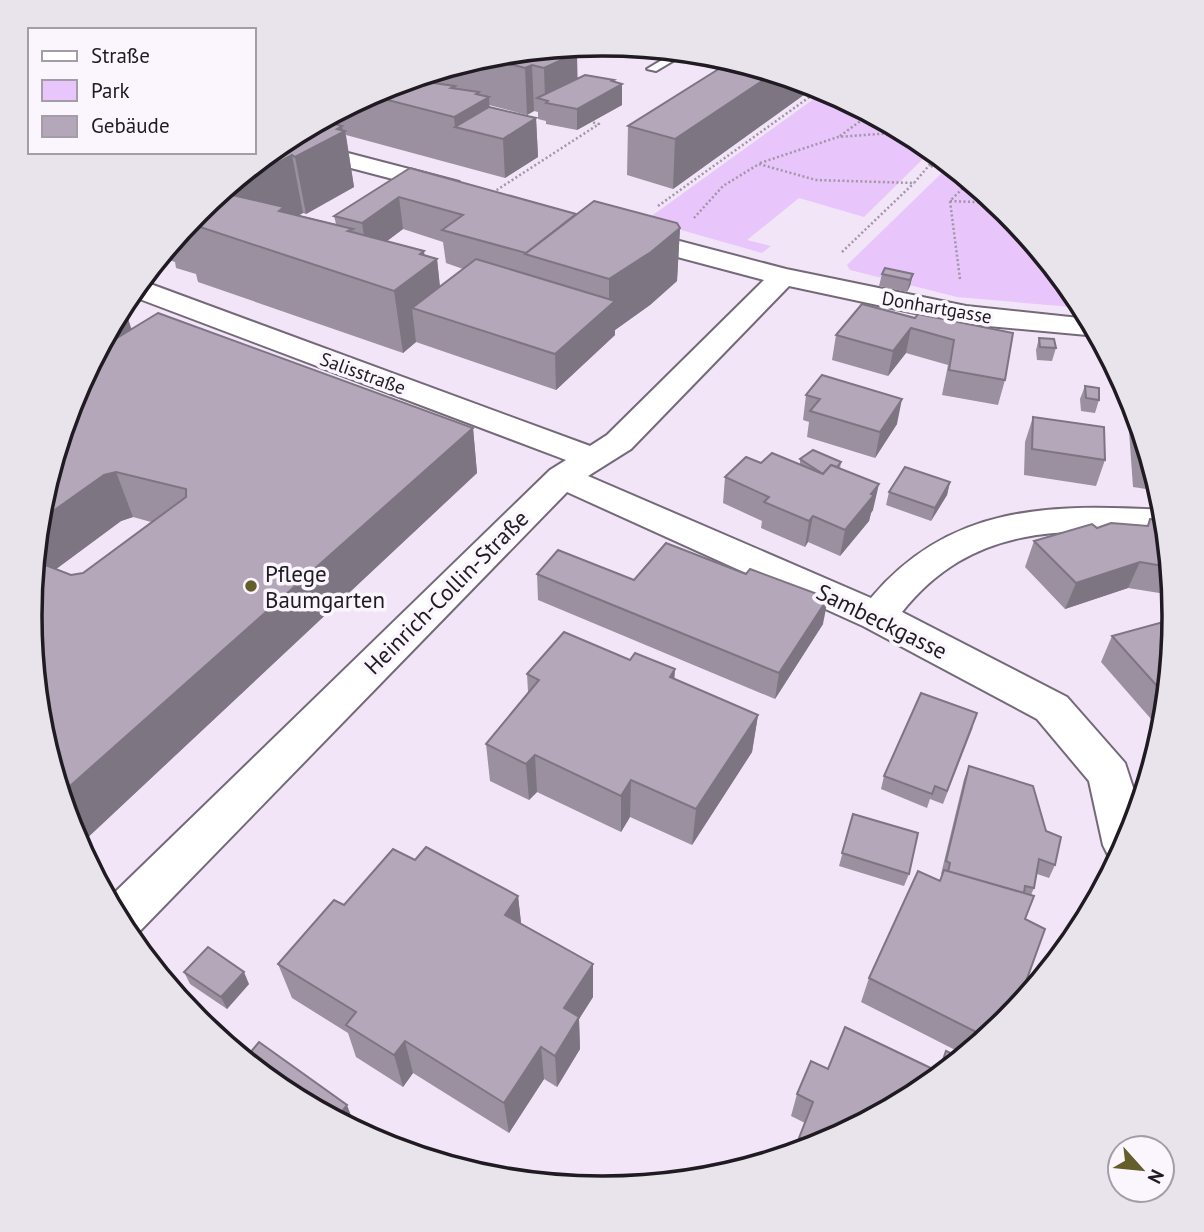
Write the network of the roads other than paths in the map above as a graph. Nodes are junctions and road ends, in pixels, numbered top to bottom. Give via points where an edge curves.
1 (668, 60) edge
2 (652, 68) dead end
3 (297, 146) edge
4 (485, 197) edge
5 (614, 232) edge
6 (783, 277) junction
7 (145, 292) edge
8 (1081, 327) edge
9 (577, 467) junction
10 (1153, 522) edge
11 (877, 616) junction
12 (1121, 824) edge
13 (127, 912) edge

1 - 2 lane
3 - 4 street
5 - 6 street, Donhartgasse
6 - 8 street, Donhartgasse via 966,315
6 - 9 street, Heinrich-Collin-Straße via 619,442
7 - 9 street, Salisstraße
9 - 11 street, Sambeckgasse
9 - 13 street, Heinrich-Collin-Straße
10 - 11 street via 1040,520 954,546 917,571
11 - 12 street, Sambeckgasse via 1052,708 1110,775

